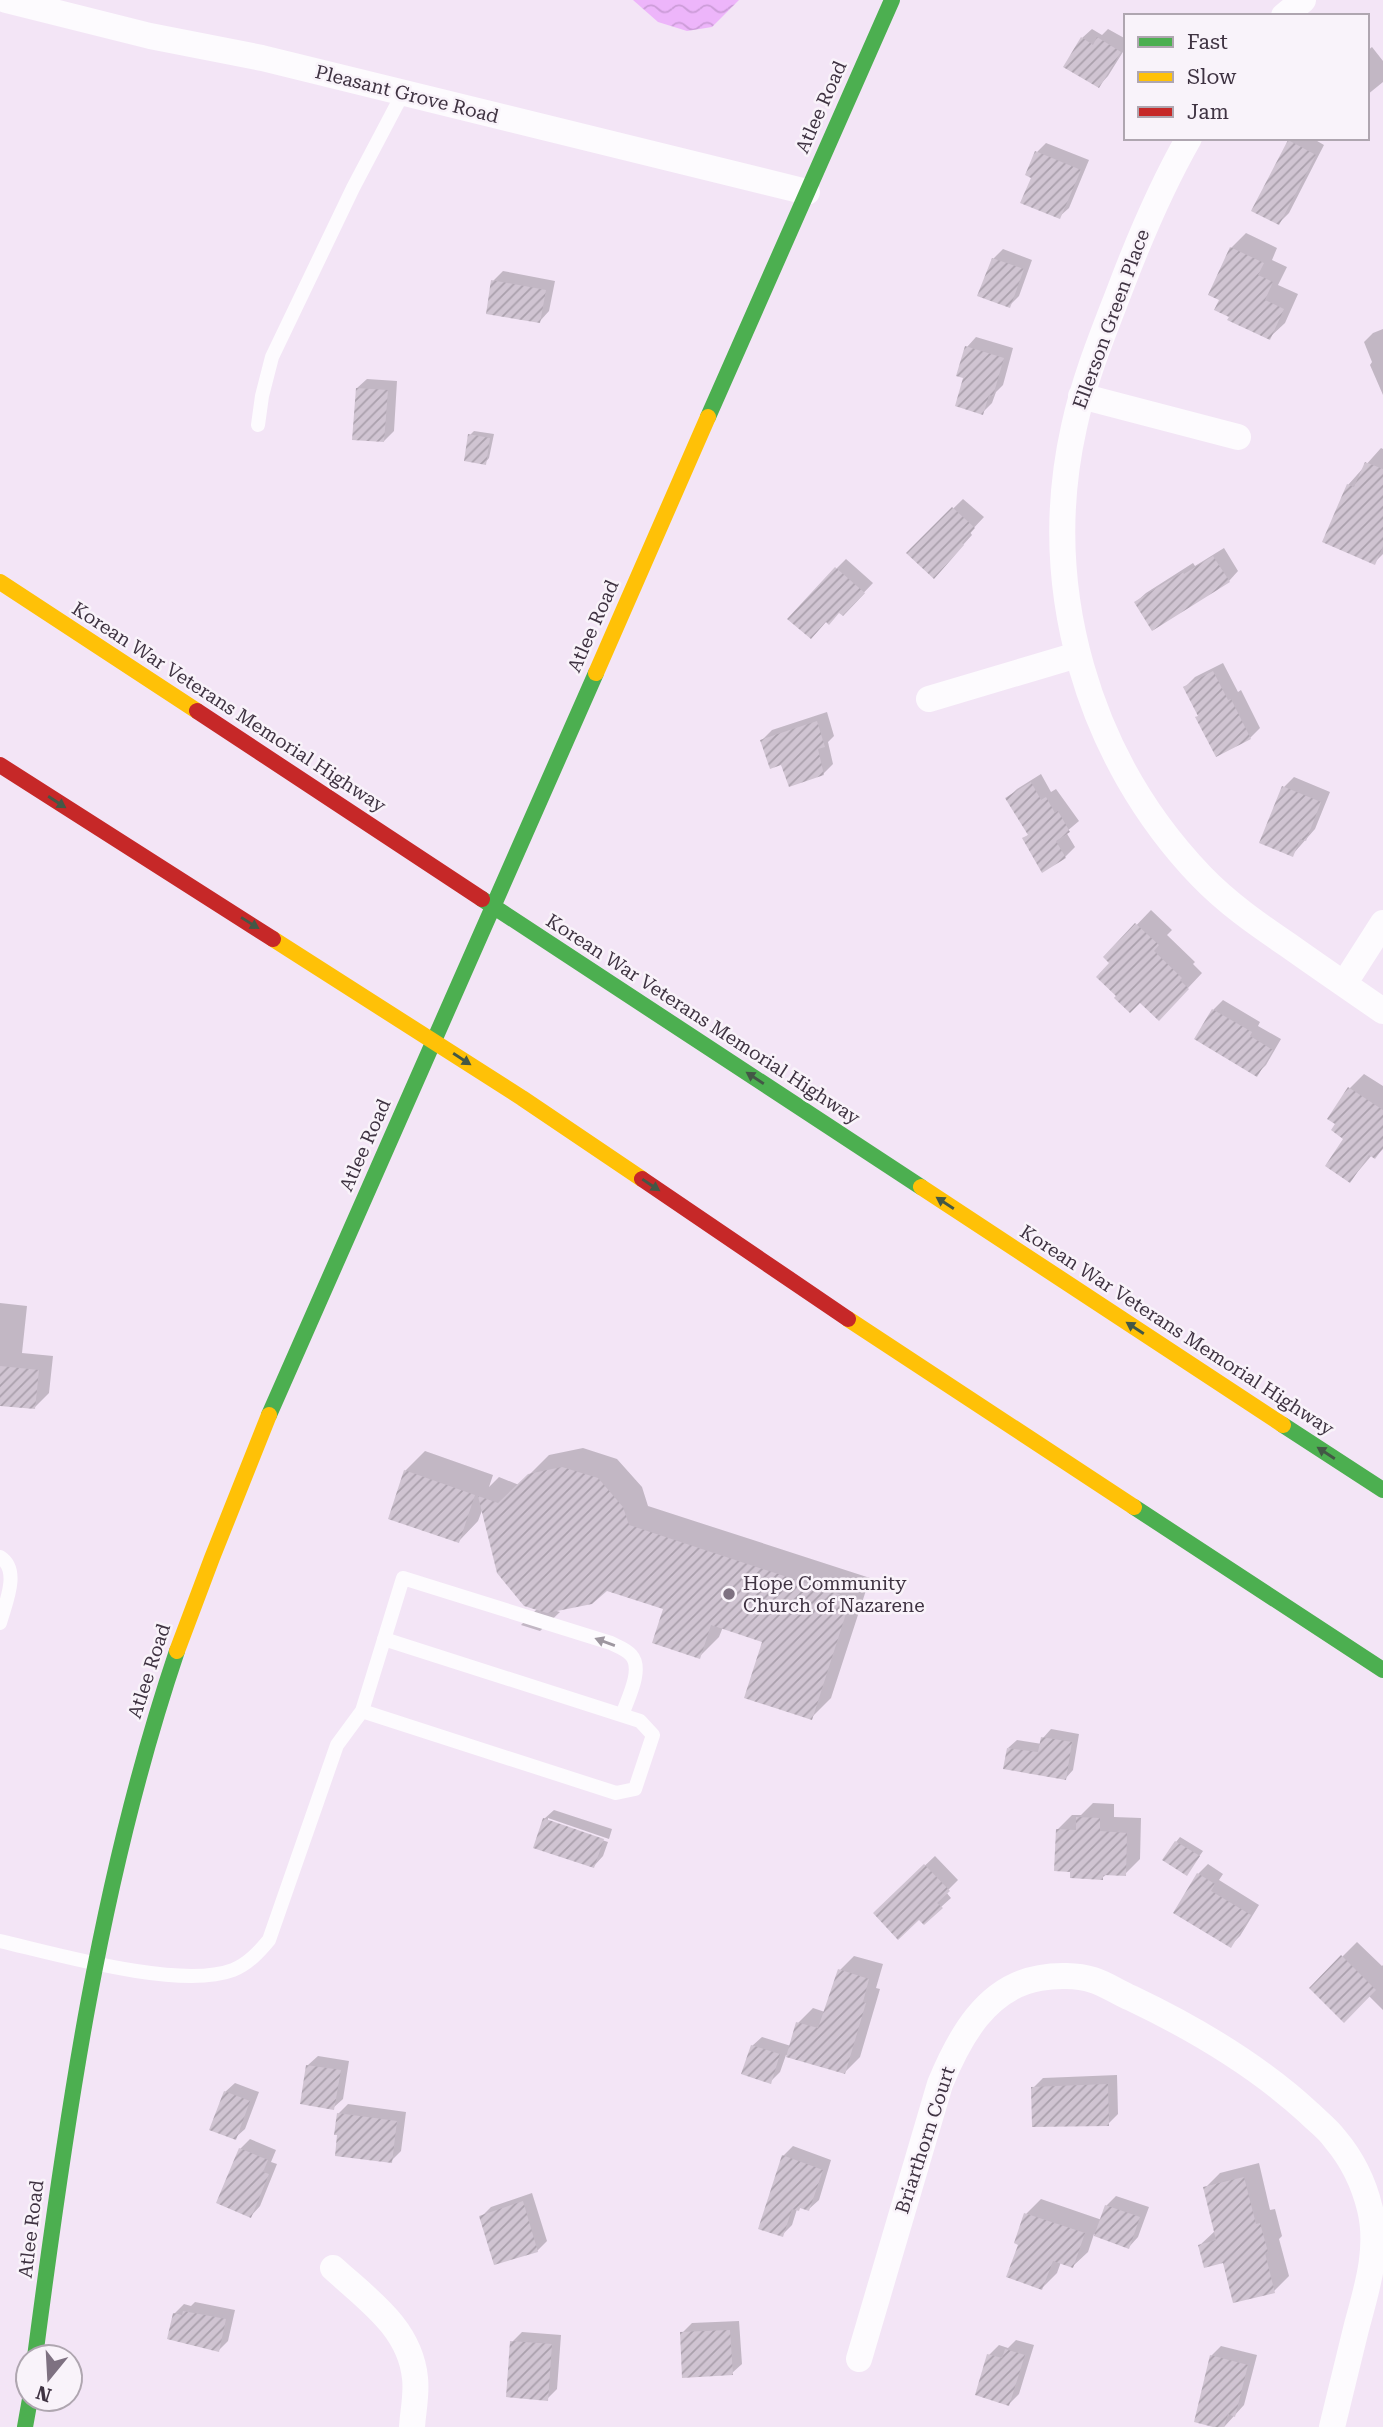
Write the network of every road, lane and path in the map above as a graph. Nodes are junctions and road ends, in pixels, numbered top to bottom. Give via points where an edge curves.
1 (6, 0) edge
2 (892, 0) edge
3 (1303, 0) edge
4 (1286, 14) edge
5 (403, 93) junction
6 (1188, 140) edge
7 (807, 192) junction
8 (1081, 396) junction
9 (258, 425) dead end
10 (1238, 437) dead end
11 (0, 582) edge
12 (1077, 655) junction
13 (929, 699) dead end
14 (0, 765) edge
15 (1383, 923) edge
16 (1344, 985) junction
17 (1383, 1011) edge
18 (1383, 1490) edge
19 (0, 1557) edge
20 (0, 1623) edge
21 (384, 1639) junction
22 (1383, 1670) edge
23 (362, 1711) junction
24 (622, 1715) junction
25 (0, 1941) edge
26 (95, 1963) junction
27 (333, 2268) dead end
28 (37, 2343) edge
29 (859, 2358) dead end
30 (412, 2427) edge
31 (1332, 2427) edge

1 - 5 street, Pleasant Grove Road
2 - 7 main road, Atlee Road
3 - 4 street
5 - 7 street, Pleasant Grove Road
5 - 9 lane via 272,357
6 - 8 street, Ellerson Green Place via 1143,230
7 - 26 main road, Atlee Road via 203,1576 136,1784
8 - 10 street
8 - 12 street, Ellerson Green Place via 1064,489 1063,557
18 -> 11 main road, Korean War Veterans Memorial Highway
12 - 13 street
12 - 16 street, Ellerson Green Place via 1108,742 1133,790 1166,836 1202,878 1244,915
14 -> 22 main road via 522,1098 924,1370
15 - 16 street
16 - 17 street, Ellerson Green Place
19 - 20 lane via 10,1570 10,1581
21 - 23 lane
21 - 24 lane
24 -> 21 lane via 635,1667 632,1656 611,1643 403,1578
23 - 24 lane via 616,1793 635,1789 653,1735 640,1721
23 - 26 lane via 337,1745 269,1940 254,1957 233,1970 212,1975 180,1976
25 - 26 lane
26 - 28 main road, Atlee Road via 58,2180
27 - 30 street via 404,2338 416,2381
29 - 31 street, Briarthorn Court via 950,2060 976,2016 995,1998 1013,1986 1060,1975 1092,1980 1227,2050 1289,2095 1335,2138 1353,2164 1371,2211 1373,2256

